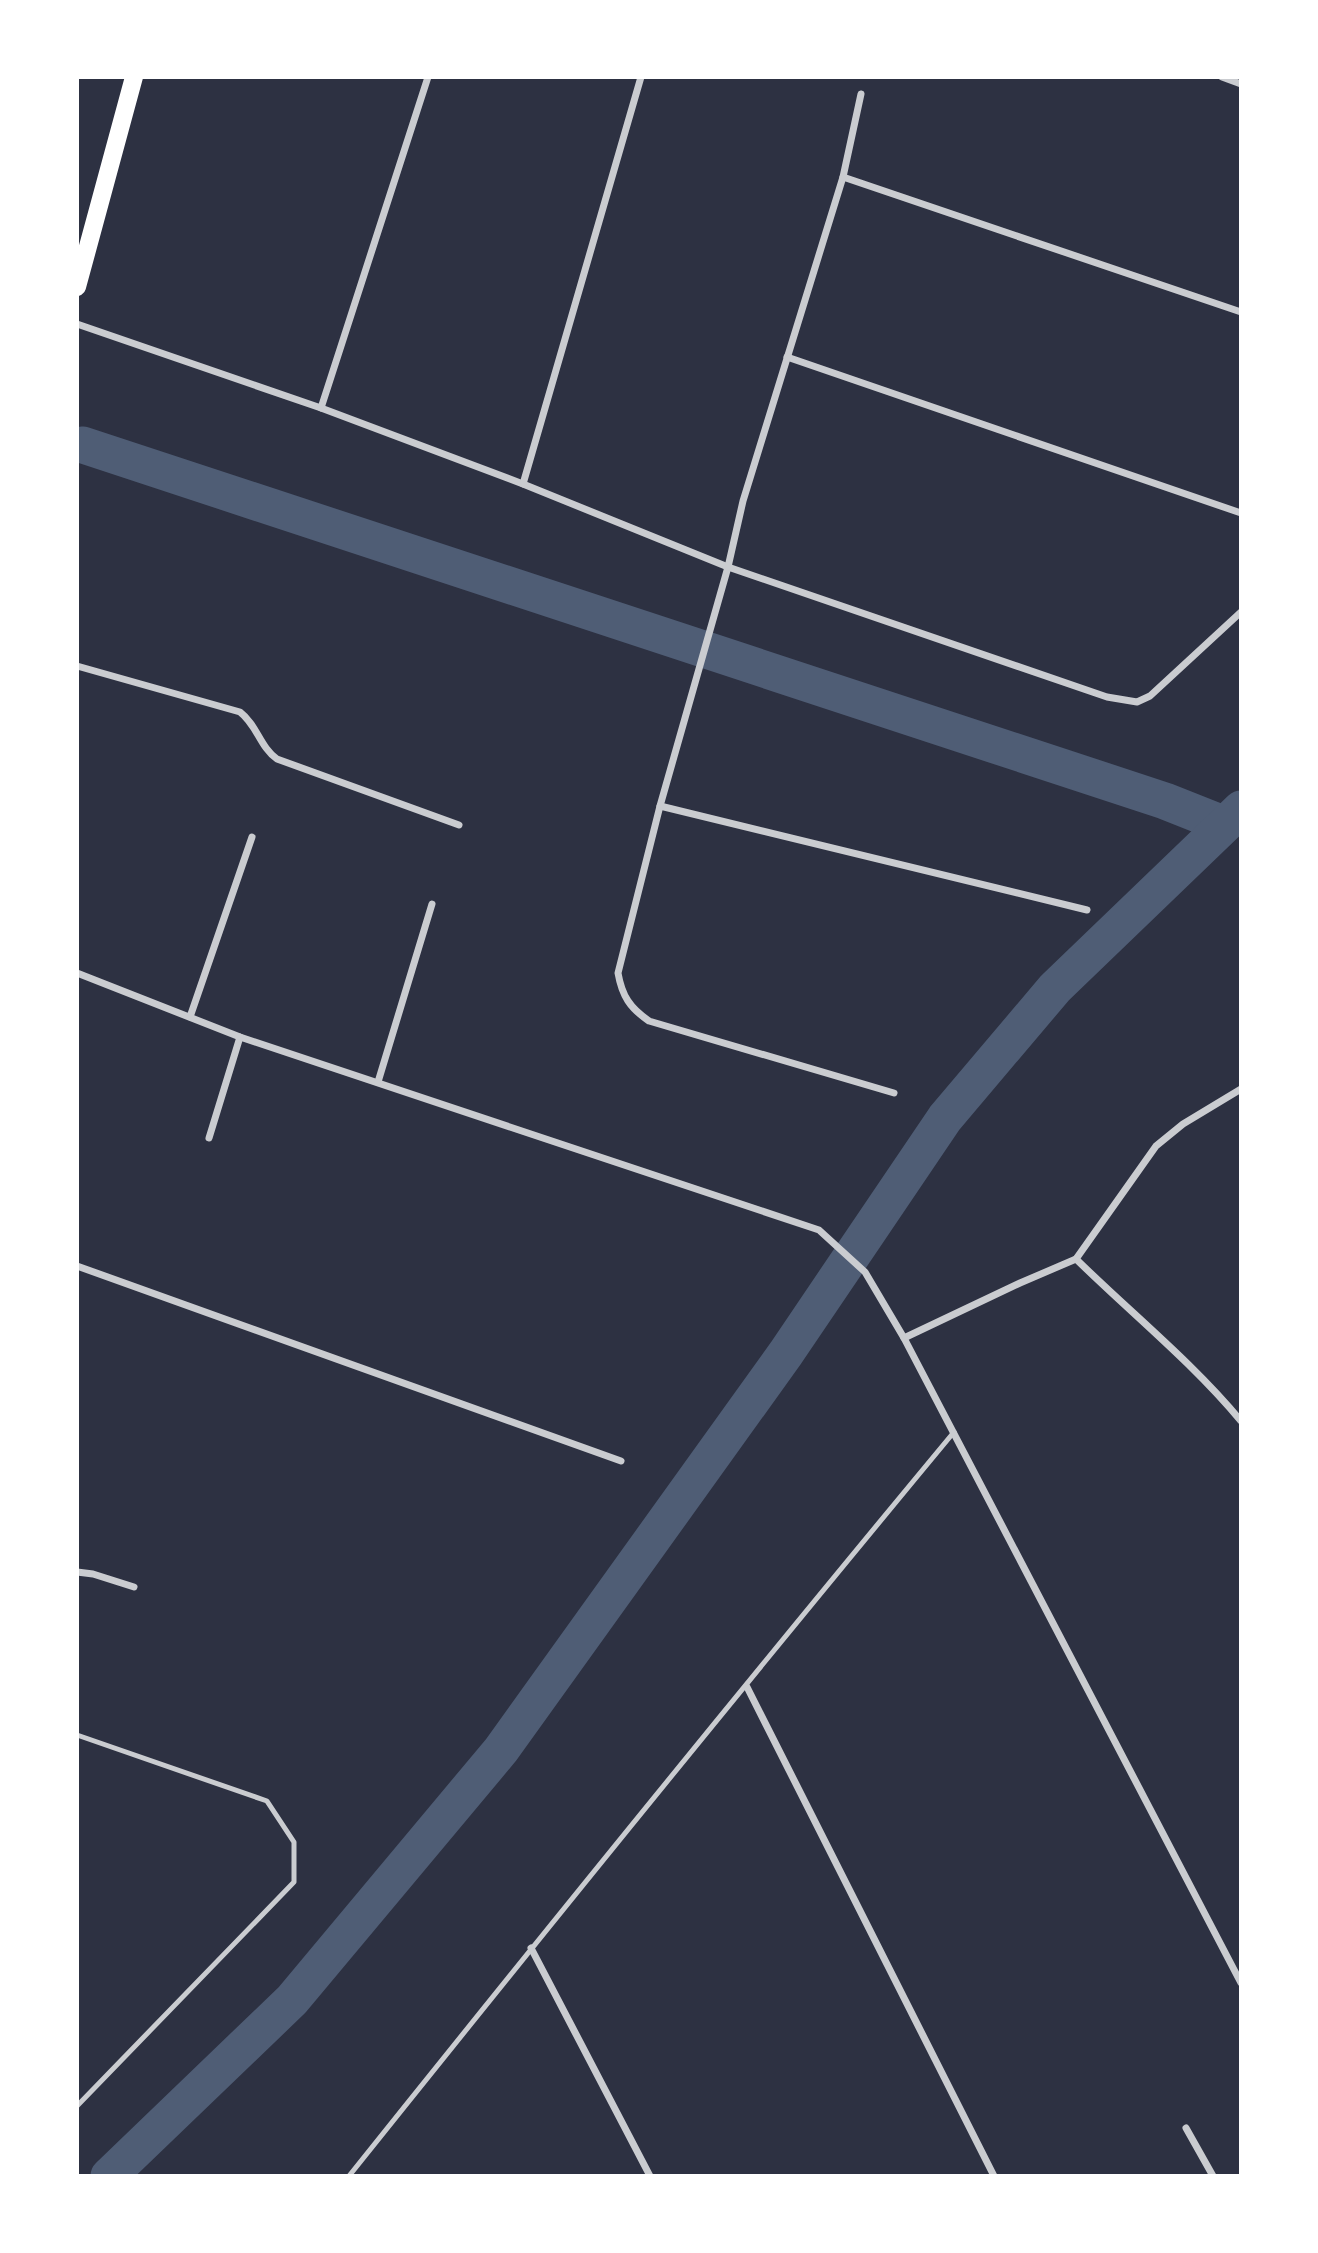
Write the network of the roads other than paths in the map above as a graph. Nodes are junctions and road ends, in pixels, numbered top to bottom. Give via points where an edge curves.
1 (134, 77) edge
2 (428, 77) edge
3 (641, 77) edge
4 (1222, 77) edge
5 (1241, 85) edge
6 (861, 94) dead end
7 (843, 177) junction
8 (77, 287) edge
9 (1241, 312) edge
10 (77, 324) edge
11 (787, 357) junction
12 (321, 408) junction
13 (523, 484) junction
14 (1241, 513) edge
15 (728, 567) junction
16 (1241, 611) edge
17 (77, 666) edge
18 (660, 806) junction
19 (459, 825) dead end
20 (253, 837) dead end
21 (432, 904) dead end
22 (1087, 910) dead end
23 (77, 973) edge
24 (190, 1017) junction
25 (240, 1037) junction
26 (378, 1082) junction
27 (1241, 1090) edge
28 (894, 1093) dead end
29 (209, 1138) dead end
30 (1076, 1259) junction
31 (77, 1266) edge
32 (904, 1338) junction
33 (1241, 1421) edge
34 (955, 1431) junction
35 (621, 1461) dead end
36 (77, 1572) edge
37 (134, 1587) dead end
38 (747, 1687) junction
39 (77, 1735) edge
40 (531, 1948) junction
41 (1241, 1983) edge
42 (77, 2106) edge
43 (1186, 2128) dead end
44 (349, 2176) edge
45 (650, 2176) edge
46 (994, 2176) edge
47 (1213, 2176) edge

1 - 8 main road
2 - 12 street
3 - 13 street
4 - 5 street
6 - 7 street
7 - 9 street
7 - 11 street
10 - 12 street
11 - 14 street
11 - 15 street
12 - 13 street
13 - 15 street
15 - 16 street via 1107,697 1137,702 1160,689
15 - 18 street
17 - 19 street via 240,712 250,719 267,752 277,760
18 - 22 street
18 - 28 street via 618,973 625,999 649,1021
20 - 24 street
21 - 26 street
23 - 24 street
24 - 25 street
25 - 26 street
25 - 29 street
26 - 32 street via 820,1230 865,1272
27 - 30 street via 1183,1124 1156,1146
30 - 32 street
30 - 33 street via 1188,1363
31 - 35 street
32 - 34 street
34 - 38 lane
34 - 41 street
36 - 37 street
38 - 40 lane
38 - 46 street
39 - 42 lane via 267,1801 294,1842 294,1882
40 - 44 lane
40 - 45 street
43 - 47 street

